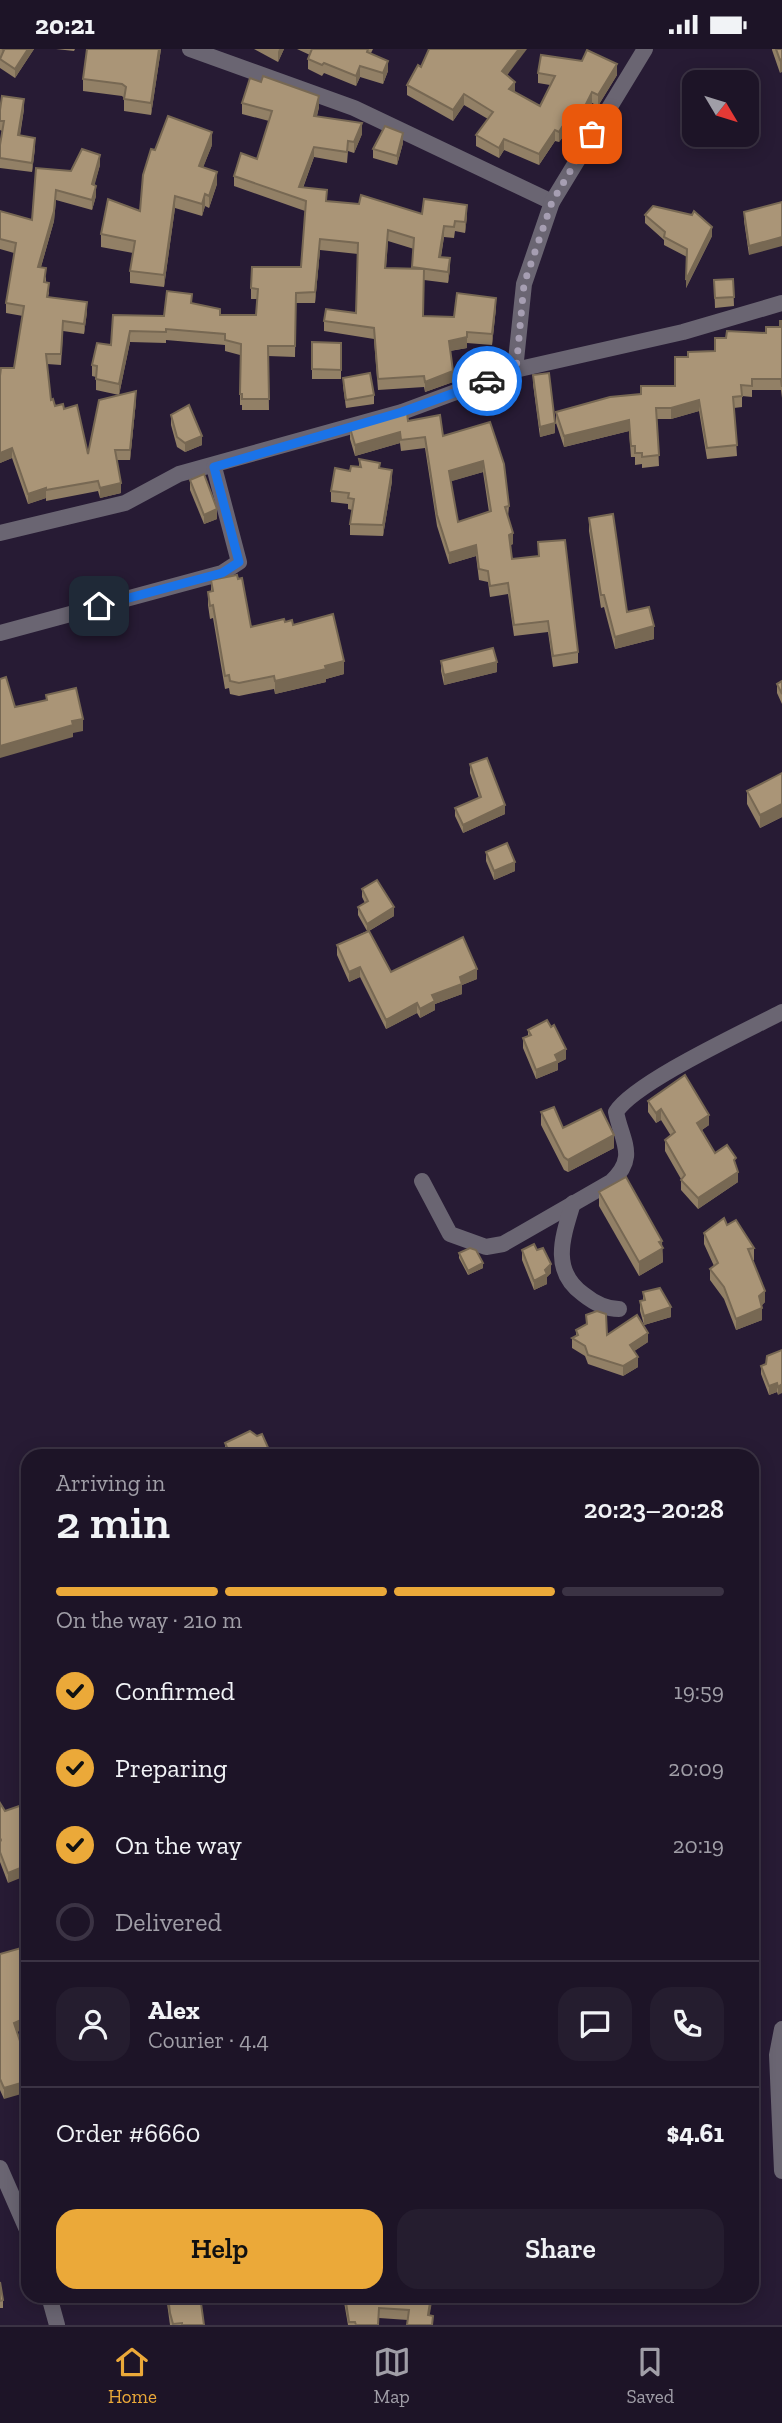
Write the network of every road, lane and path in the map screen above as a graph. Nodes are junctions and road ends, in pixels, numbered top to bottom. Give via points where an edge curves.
1 (190, 49) edge
2 (645, 49) edge
3 (552, 202) junction
4 (782, 303) edge
5 (516, 370) junction
6 (214, 467) junction
7 (0, 533) edge
8 (0, 632) edge
9 (782, 1012) edge
10 (422, 1181) dead end
11 (573, 1203) junction
12 (619, 1309) dead end
13 (782, 2029) edge
14 (0, 2168) edge
15 (782, 2171) edge
16 (21, 2216) edge
17 (51, 2303) edge
18 (57, 2325) edge

1 - 3 street via 354,108
2 - 3 street
3 - 5 street via 524,284
4 - 5 street via 683,333
5 - 6 street via 402,412
6 - 7 street via 179,474 125,503
6 - 8 street via 239,562 222,573
9 - 11 street via 655,1080 620,1104 616,1112 628,1150 624,1170
10 - 11 street via 450,1234 485,1247 503,1244
11 - 12 street via 561,1246 561,1264 570,1285 603,1306
13 - 15 street via 778,2055
14 - 16 street
17 - 18 street

